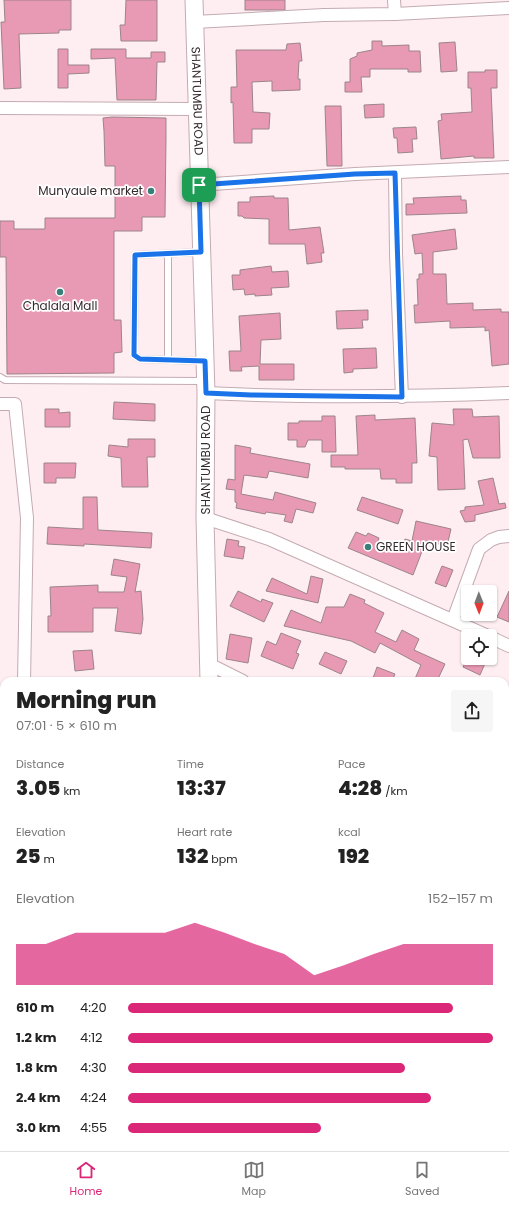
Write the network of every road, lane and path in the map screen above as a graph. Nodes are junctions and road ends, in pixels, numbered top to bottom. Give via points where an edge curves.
1 (194, 0) edge
2 (394, 0) edge
3 (509, 8) edge
4 (395, 14) junction
5 (194, 22) junction
6 (0, 108) edge
7 (196, 109) junction
8 (509, 167) edge
9 (395, 173) junction
10 (199, 185) junction
11 (201, 252) junction
12 (168, 254) junction
13 (168, 360) junction
14 (205, 361) junction
15 (0, 377) edge
16 (206, 387) junction
17 (509, 393) edge
18 (402, 397) junction
19 (0, 404) edge
20 (205, 518) junction
21 (509, 536) edge
22 (453, 620) junction
23 (473, 629) edge
24 (497, 640) edge
25 (509, 646) edge
26 (209, 673) edge
27 (24, 677) edge
28 (226, 677) edge

1 - 5 street, SHANTUMBU ROAD
2 - 4 street
3 - 4 street
4 - 5 street
5 - 7 street, SHANTUMBU ROAD
6 - 7 street
7 - 10 street, SHANTUMBU ROAD
8 - 9 street
9 - 10 street
9 - 18 street
10 - 11 street, SHANTUMBU ROAD
11 - 12 lane
11 - 14 street, SHANTUMBU ROAD
12 - 13 lane
12 - 13 lane via 135,255 134,355 140,359
13 - 14 lane
14 - 16 street, SHANTUMBU ROAD
15 - 16 lane via 5,380
16 - 18 street via 251,395
16 - 20 street, SHANTUMBU ROAD
17 - 18 street
19 - 27 street via 15,404 27,518
20 - 22 street via 269,539
20 - 26 street, SHANTUMBU ROAD
21 - 22 street via 491,540 479,549
22 - 23 street
24 - 25 street
26 - 28 street

